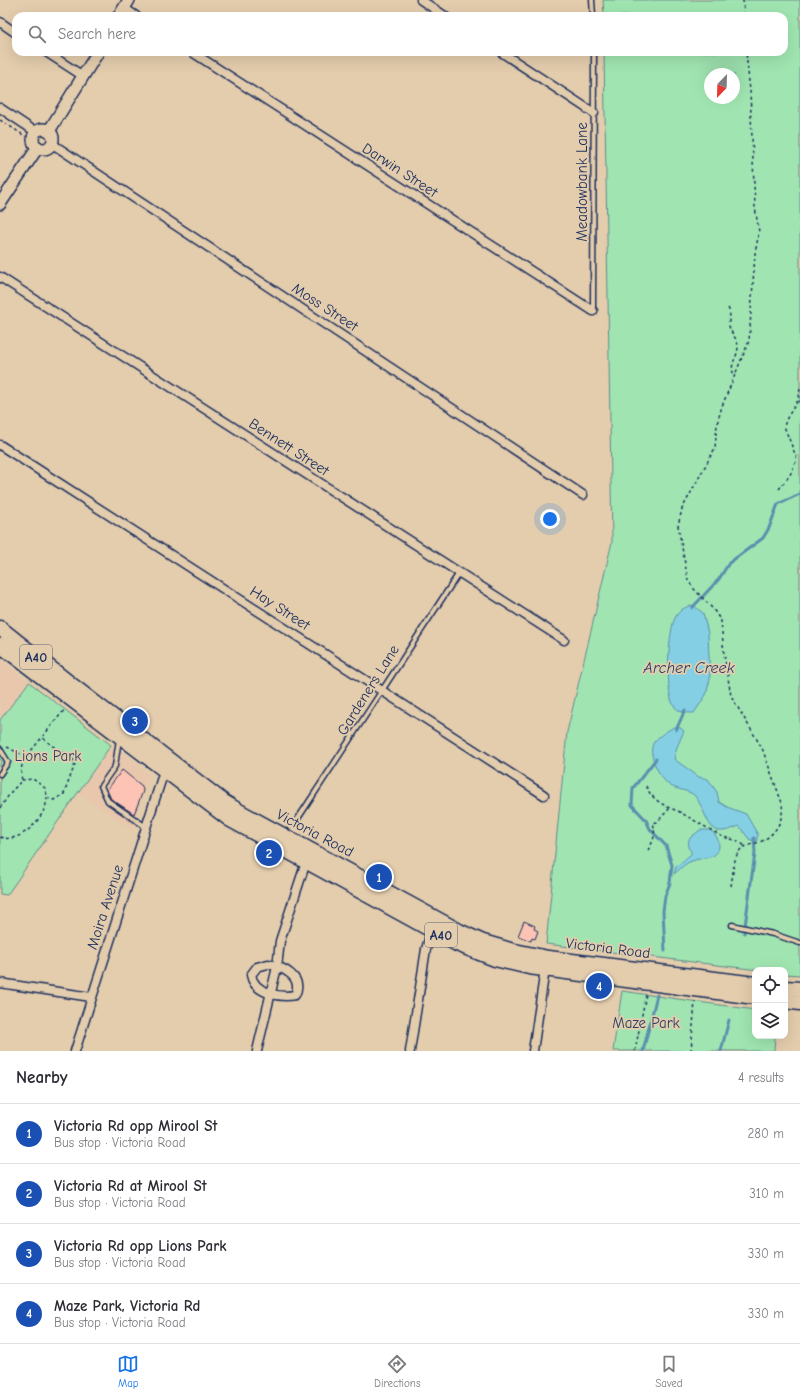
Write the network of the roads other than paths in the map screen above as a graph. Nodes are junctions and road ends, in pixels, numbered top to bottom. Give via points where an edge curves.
1 (421, 0) edge
2 (592, 0) edge
3 (440, 12) edge
4 (593, 12) edge
5 (0, 22) edge
6 (12, 30) edge
7 (52, 56) edge
8 (96, 56) edge
9 (198, 56) edge
10 (507, 56) edge
11 (594, 56) edge
12 (83, 76) junction
13 (0, 108) edge
14 (594, 113) junction
15 (48, 131) junction
16 (32, 135) junction
17 (51, 143) junction
18 (38, 147) junction
19 (0, 204) edge
20 (0, 277) edge
21 (593, 311) joint
22 (0, 445) edge
23 (582, 495) dead end
24 (459, 572) junction
25 (0, 628) edge
26 (564, 640) dead end
27 (0, 645) edge
28 (381, 690) junction
29 (119, 736) junction
30 (0, 749) edge
31 (164, 771) junction
32 (0, 774) edge
33 (544, 795) dead end
34 (297, 820) dead end
35 (146, 827) junction
36 (306, 862) junction
37 (734, 926) dead end
38 (432, 930) junction
39 (800, 943) edge
40 (277, 967) junction
41 (546, 969) junction
42 (0, 983) edge
43 (752, 984) edge
44 (788, 988) edge
45 (800, 989) edge
46 (270, 993) junction
47 (91, 997) junction
48 (752, 997) edge
49 (788, 1001) edge
50 (800, 1003) edge
51 (75, 1051) edge
52 (257, 1051) edge
53 (410, 1051) edge
54 (533, 1051) edge

1 - 3 street
2 - 4 lane
5 - 6 street
7 - 12 street
8 - 12 street
9 - 21 street, Darwin Street
10 - 14 street
11 - 14 lane, Meadowbank Lane
12 - 15 street
13 - 16 street
14 - 21 lane, Meadowbank Lane
15 - 16 street via 42,129
15 - 17 street via 52,138
16 - 18 street
17 - 18 street via 47,148
17 - 23 street, Moss Street
18 - 19 street
20 - 24 street, Bennett Street
22 - 28 street, Hay Street
24 - 26 street, Bennett Street
24 - 28 lane, Gardeners Lane
25 - 43 highway, Victoria Road / A40 via 224,802 472,937 528,954
27 - 29 highway, Victoria Road / A40
28 - 33 street, Hay Street
28 - 34 lane, Gardeners Lane
29 - 31 highway, Victoria Road / A40
29 - 35 lane via 115,766 101,786 108,801
30 - 32 lane via 8,762
31 - 35 street, Moira Avenue
31 - 36 highway, Victoria Road / A40 via 228,819
35 - 47 street, Moira Avenue
36 - 38 highway, Victoria Road / A40
36 - 40 street via 280,941
37 - 39 lane via 751,928
38 - 41 highway, Victoria Road / A40 via 457,944 495,959
38 - 53 street via 426,949
40 - 46 street
40 - 46 street via 268,964 257,967 251,975 252,982 258,988
40 - 46 street via 290,972 297,981 298,988 295,995
41 - 48 highway, Victoria Road / A40
41 - 54 street
42 - 47 street
44 - 45 highway
46 - 52 street
47 - 51 street, Moira Avenue
49 - 50 highway

